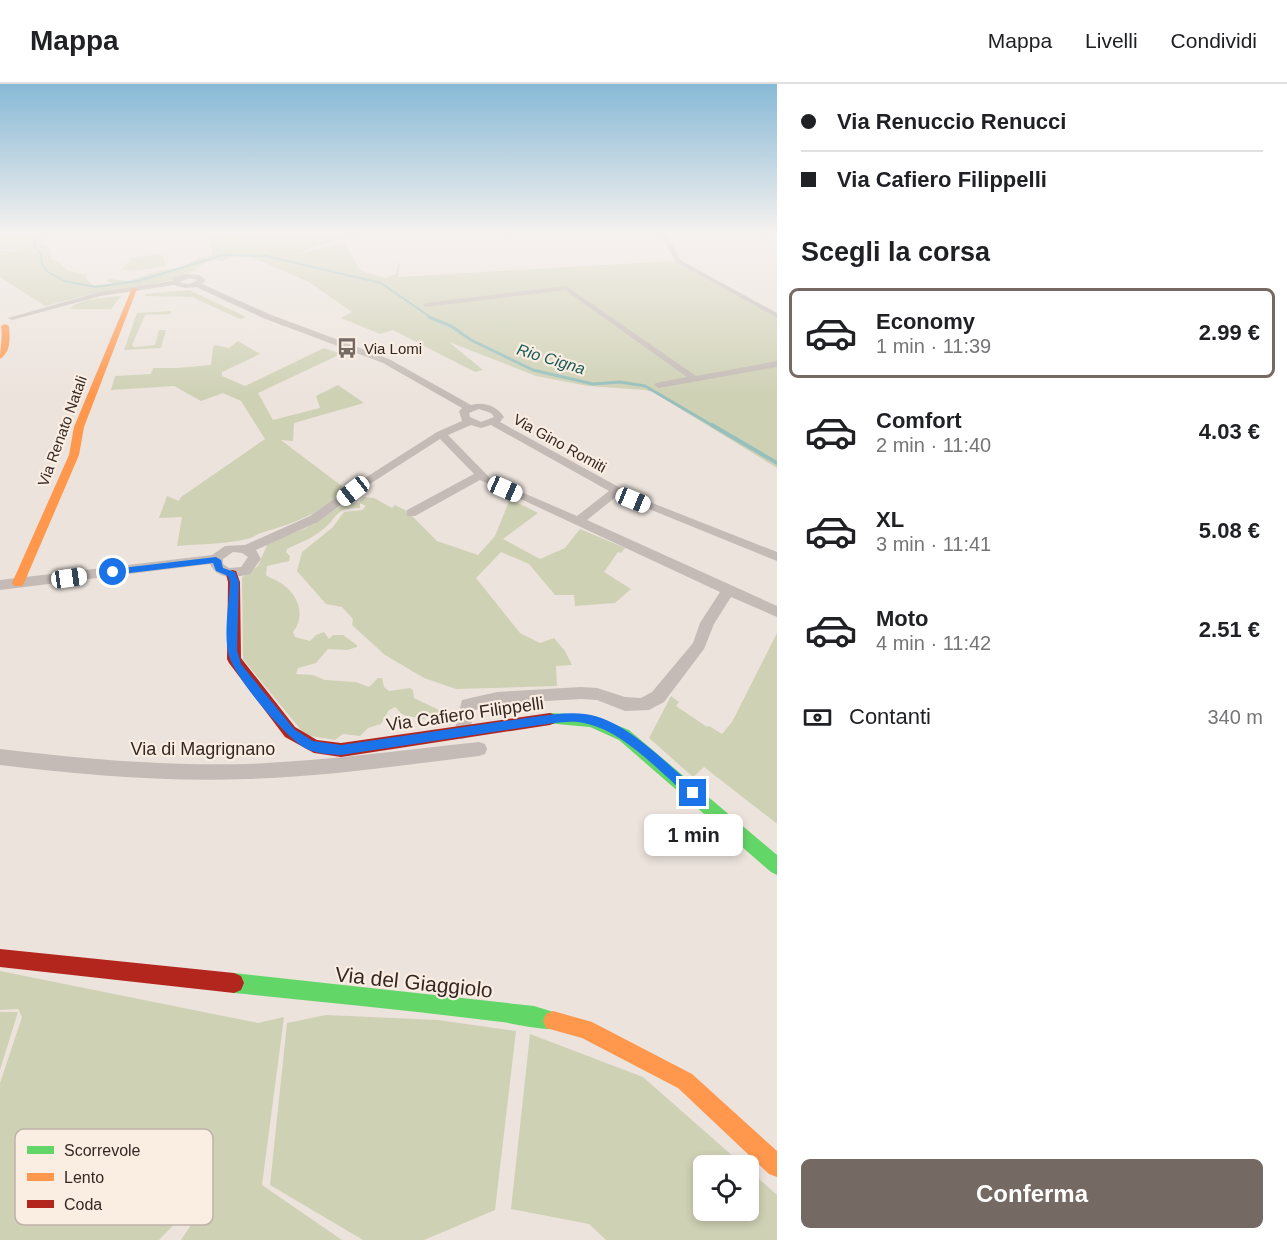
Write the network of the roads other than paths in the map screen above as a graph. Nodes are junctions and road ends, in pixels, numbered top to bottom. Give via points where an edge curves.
1 (148, 287) edge
2 (202, 287) edge
3 (725, 287) edge
4 (134, 289) junction
5 (426, 305) dead end
6 (777, 316) edge
7 (4, 322) edge
8 (0, 357) edge
9 (777, 364) edge
10 (695, 379) junction
11 (659, 385) dead end
12 (469, 408) junction
13 (469, 422) junction
14 (494, 423) junction
15 (441, 434) junction
16 (480, 476) junction
17 (615, 492) junction
18 (411, 513) dead end
19 (578, 521) junction
20 (246, 549) junction
21 (777, 557) edge
22 (216, 560) junction
23 (232, 574) junction
24 (18, 583) junction
25 (0, 585) edge
26 (728, 591) junction
27 (777, 612) edge
28 (462, 732) junction
29 (478, 749) dead end
30 (0, 757) edge
31 (777, 866) edge
32 (0, 958) edge
33 (777, 1166) edge

1 - 4 street
2 - 12 street via 266,316 386,360
3 - 6 street
4 - 7 street
4 - 24 street, Via Renato Natali via 79,427 74,455
5 - 10 street via 566,288
7 - 8 street via 7,342
9 - 10 street
10 - 11 street
12 - 13 street via 463,413
12 - 14 street via 485,406 495,411 499,417
13 - 14 street
13 - 15 street
14 - 17 street, Via Gino Romiti
15 - 16 street
15 - 20 street via 314,519
16 - 18 street
16 - 19 street
17 - 19 street
17 - 21 street, Via Gino Romiti
19 - 26 street
20 - 22 street via 228,549
20 - 23 street via 254,555 254,563 245,571
22 - 23 street via 219,569
22 - 24 street
23 - 28 street, Via Cafiero Filippelli via 234,659 290,732 302,741 321,749 341,750
24 - 25 street
26 - 27 street
26 - 28 street via 707,623 699,645 658,697 643,705 580,693 497,698 468,705
28 - 31 street, Via Cafiero Filippelli via 565,718 586,718 604,724 645,752
29 - 30 street, Via di Magrignano via 313,767 215,772 82,768
32 - 33 street, Via del Giaggiolo via 534,1016 585,1029 685,1081

